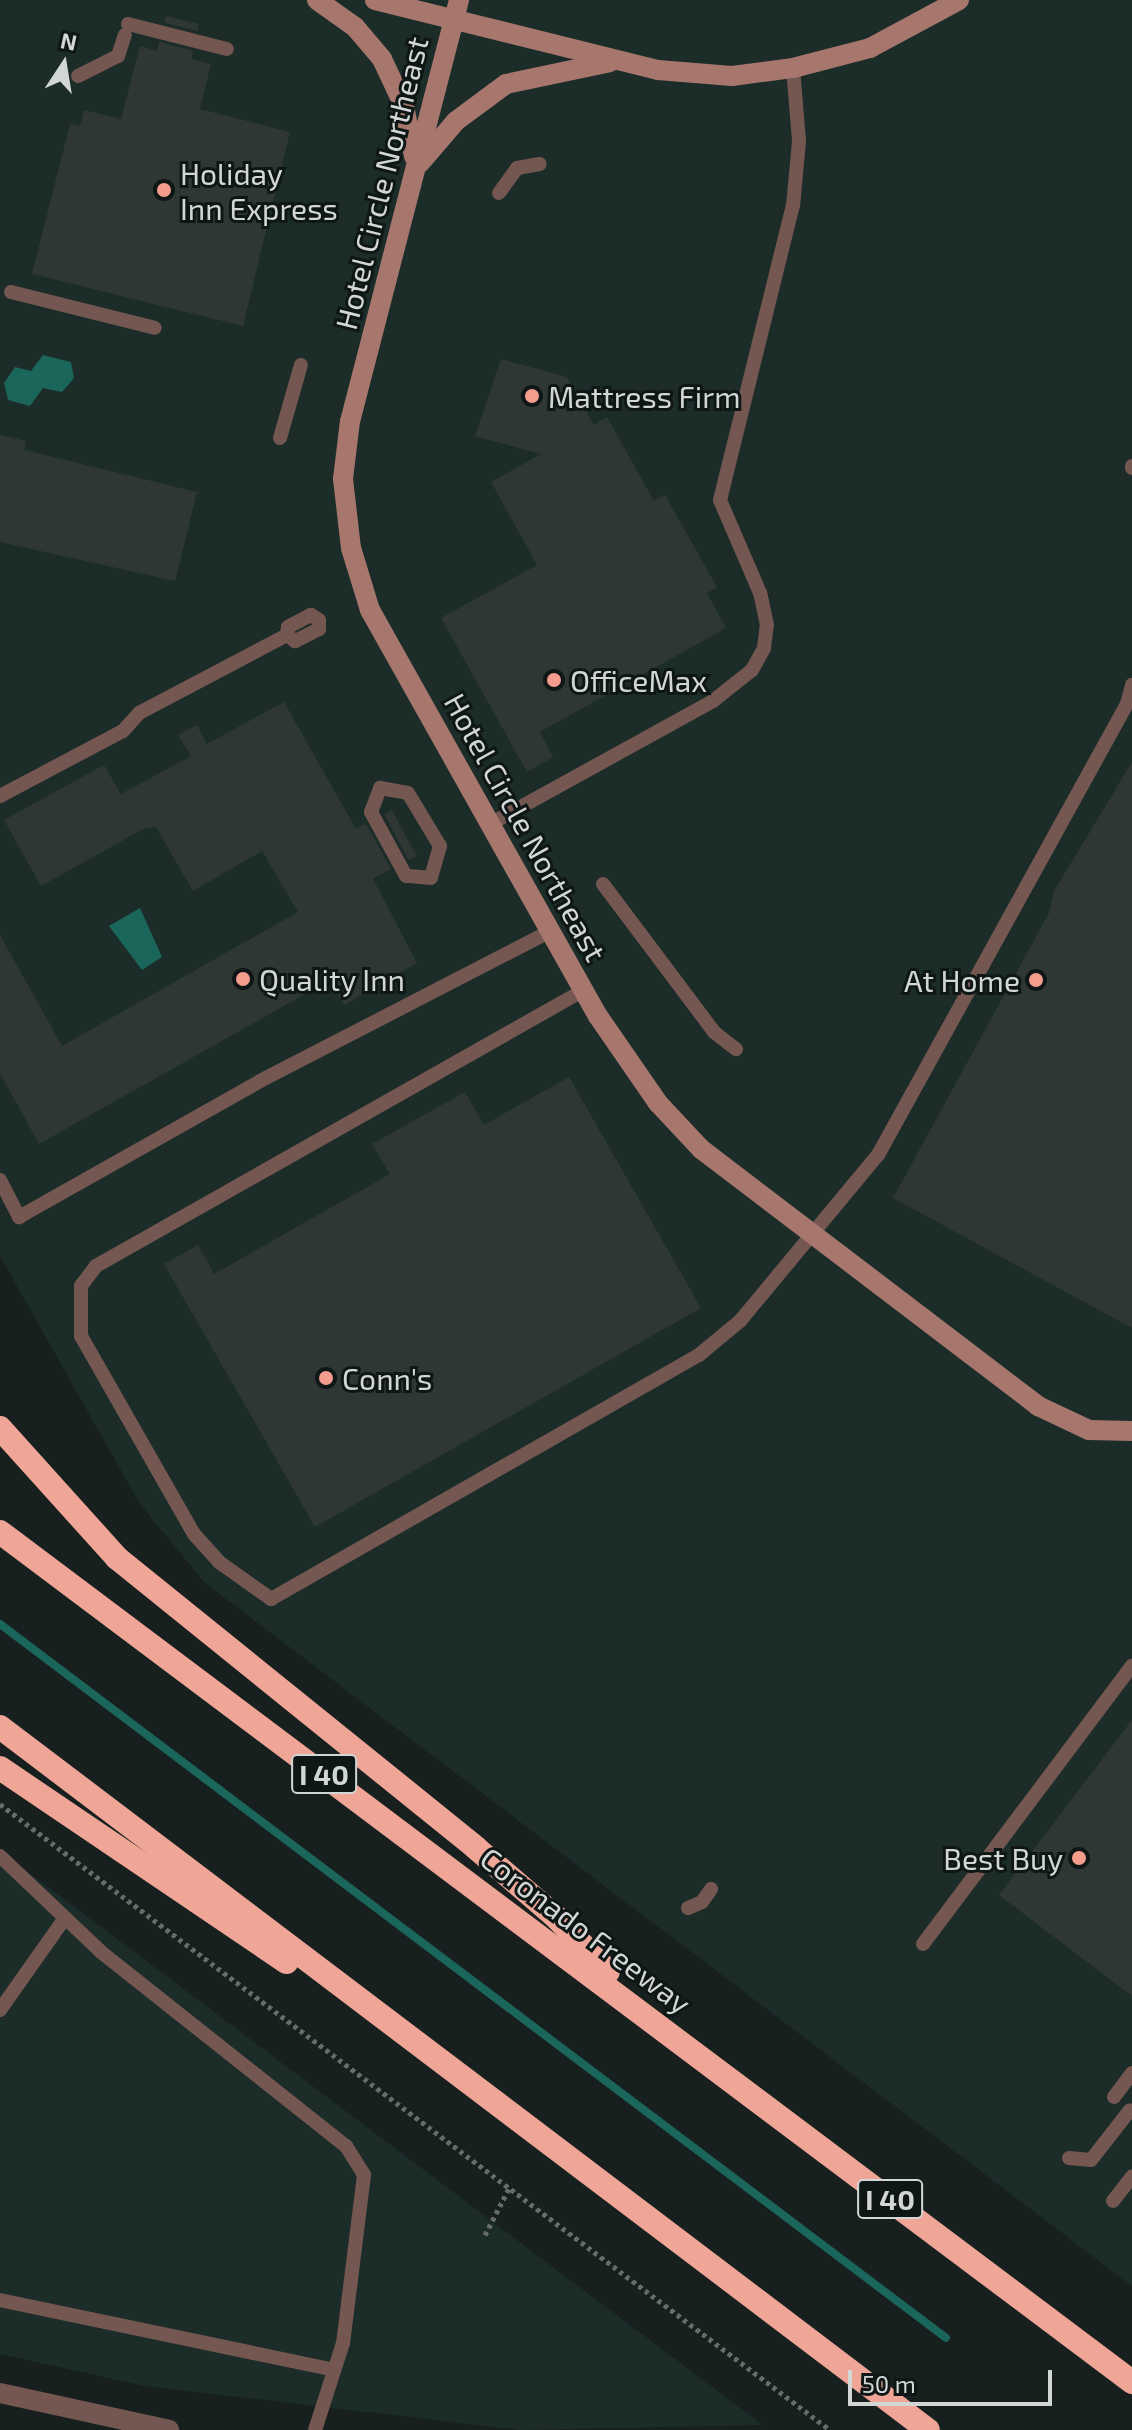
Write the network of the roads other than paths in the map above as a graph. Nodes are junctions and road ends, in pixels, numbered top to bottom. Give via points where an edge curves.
1 (317, 0) edge
2 (375, 0) edge
3 (959, 0) edge
4 (456, 10) edge
5 (227, 49) dead end
6 (622, 61) junction
7 (793, 68) junction
8 (78, 76) dead end
9 (540, 164) dead end
10 (415, 170) junction
11 (499, 193) dead end
12 (11, 292) dead end
13 (155, 328) dead end
14 (301, 365) dead end
15 (280, 438) dead end
16 (287, 635) dead end
17 (1132, 685) edge
18 (380, 788) joint
19 (0, 796) edge
20 (490, 824) junction
21 (603, 884) dead end
22 (550, 931) junction
23 (584, 990) junction
24 (736, 1049) dead end
25 (0, 1180) edge
26 (811, 1233) junction
27 (0, 1428) edge
28 (1132, 1431) edge
29 (0, 1532) edge
30 (1132, 1666) edge
31 (0, 1727) edge
32 (0, 1768) edge
33 (0, 1856) edge
34 (711, 1889) dead end
35 (688, 1908) dead end
36 (65, 1918) junction
37 (923, 1944) dead end
38 (0, 2010) edge
39 (647, 2015) junction
40 (1132, 2073) edge
41 (1114, 2097) dead end
42 (1130, 2110) dead end
43 (535, 2132) junction
44 (1069, 2158) dead end
45 (1132, 2177) edge
46 (1113, 2201) dead end
47 (0, 2300) edge
48 (334, 2370) junction
49 (1132, 2382) edge
50 (0, 2393) edge
51 (133, 2426) edge
52 (169, 2430) edge
53 (315, 2430) edge
54 (928, 2430) edge

1 - 10 street via 355,27 385,65 407,115
2 - 4 street
3 - 7 street via 870,48
4 - 6 street
4 - 10 street, Hotel Circle Northeast
5 - 8 lane via 127,30 118,56
6 - 7 street via 702,76
6 - 10 street via 506,84 456,121
7 - 20 lane via 799,141 793,206 720,500 760,593 767,625 764,648 752,670 713,701
9 - 11 lane via 517,168
10 - 20 street, Hotel Circle Northeast via 350,421 343,479 351,548 370,610
12 - 13 lane
14 - 15 lane
16 - 19 lane via 139,713 123,731
17 - 26 lane via 1127,704 878,1155
18 - 18 lane via 371,812 406,876 431,878 440,846 408,793
20 - 22 street, Hotel Circle Northeast
21 - 24 lane via 714,1032
22 - 23 street, Hotel Circle Northeast
22 - 25 lane via 260,1081 19,1217
23 - 26 street, Hotel Circle Northeast via 658,1103 701,1149
23 - 26 lane via 96,1266 86,1277 77,1299 81,1336 208,1551 271,1599 713,1346 740,1321
26 - 28 street, Hotel Circle Northeast via 1053,1416 1089,1430
27 - 39 highway via 117,1558 521,1886
29 - 39 highway, Coronado Freeway / I 40
30 - 37 lane
31 - 43 highway
32 - 43 highway
33 - 36 lane
34 - 35 lane via 702,1902
36 - 38 lane
36 - 48 lane via 346,2146 364,2175 352,2288
39 - 49 highway, Coronado Freeway / I 40
40 - 41 lane
42 - 44 lane via 1091,2160
43 - 54 highway
45 - 46 lane
47 - 48 lane
48 - 53 lane
50 - 51 street
51 - 52 street

